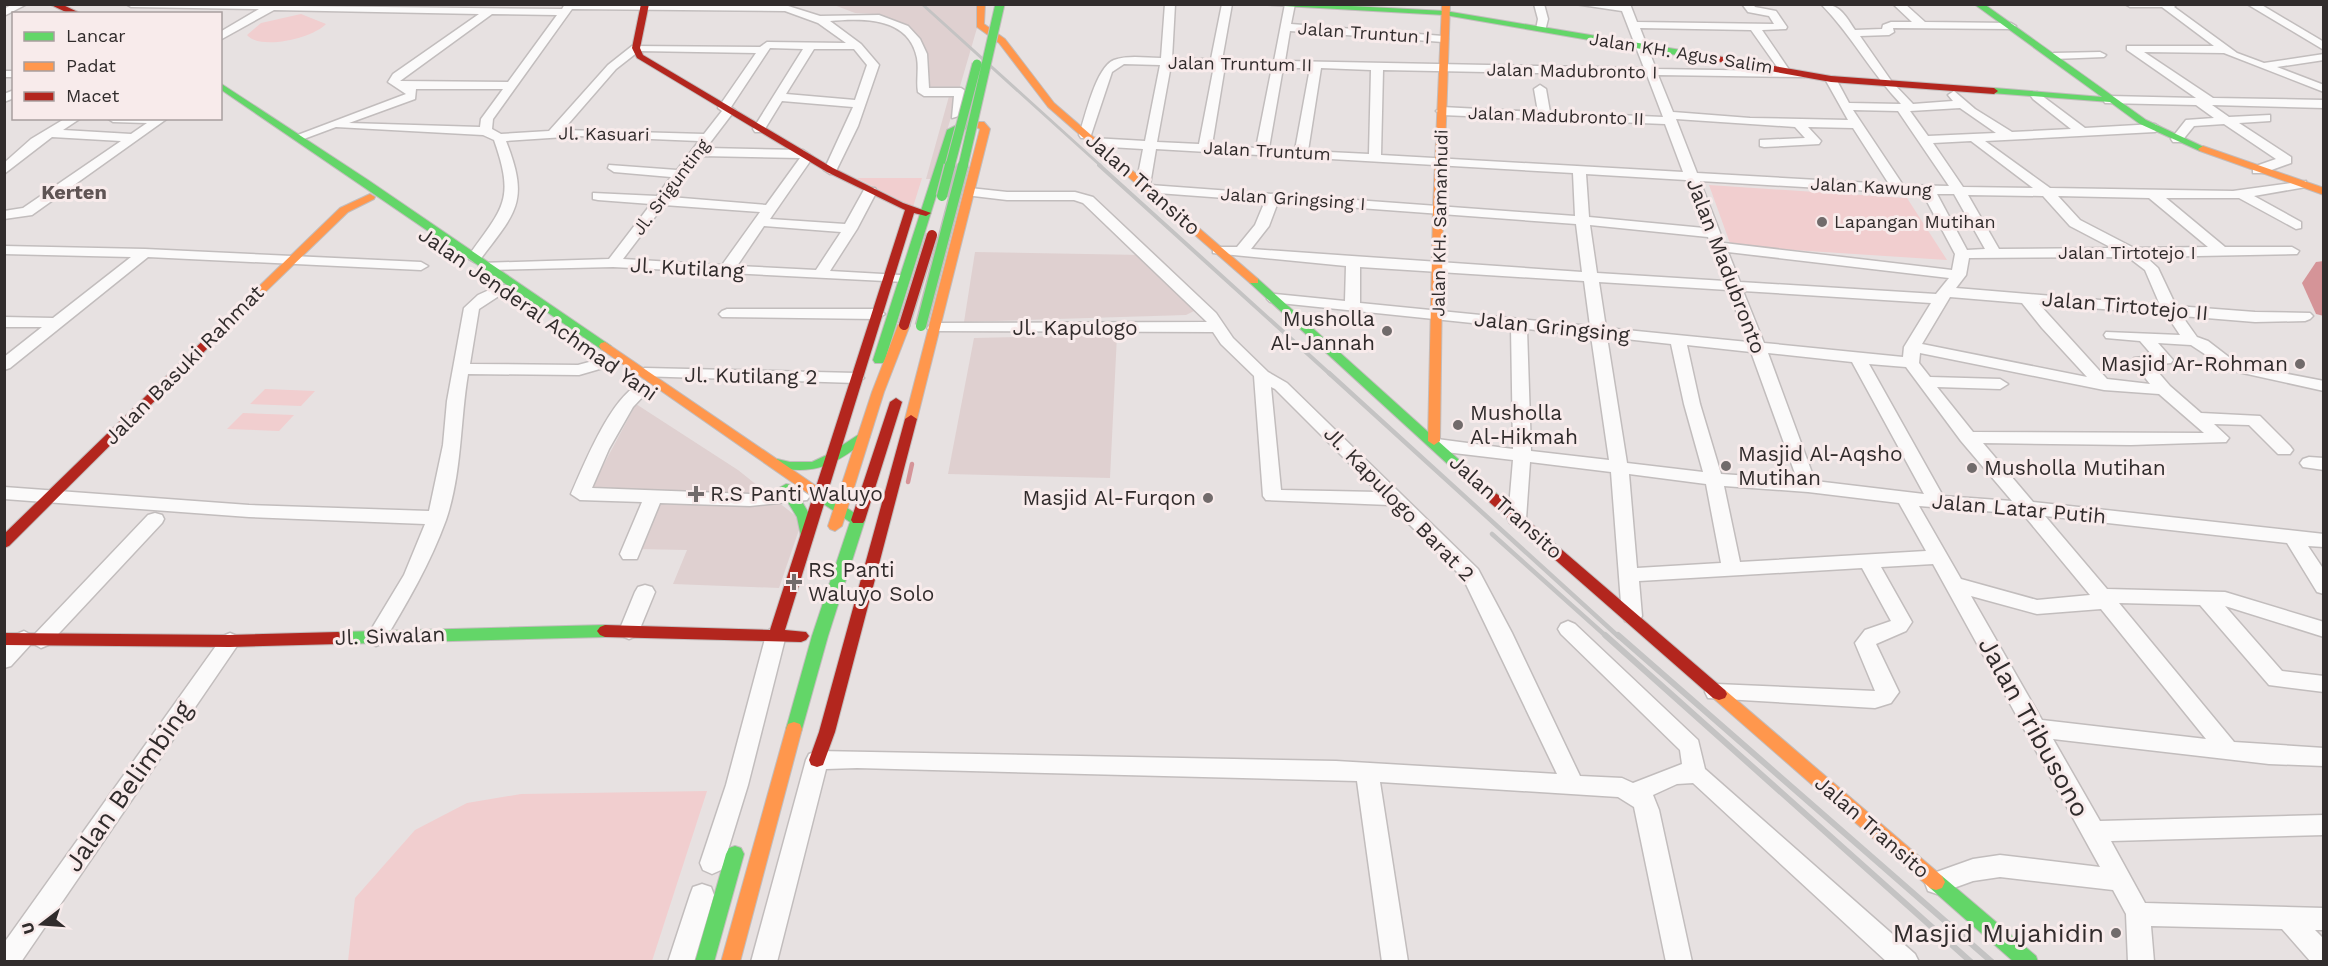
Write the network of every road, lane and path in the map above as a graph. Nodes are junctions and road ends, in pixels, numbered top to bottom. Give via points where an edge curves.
1 (22, 4) edge
2 (130, 4) edge
3 (500, 4) edge
4 (784, 4) edge
5 (981, 4) edge
6 (992, 4) edge
7 (1000, 4) edge
8 (1170, 4) edge
9 (1227, 4) edge
10 (1253, 4) edge
11 (1539, 4) edge
12 (1580, 4) edge
13 (1747, 4) edge
14 (1826, 4) edge
15 (1898, 4) edge
16 (1978, 4) edge
17 (2130, 4) edge
18 (2172, 4) edge
19 (2252, 4) edge
20 (146, 5) edge
21 (645, 5) edge
22 (840, 5) edge
23 (1009, 5) edge
24 (2165, 5) edge
25 (48, 6) edge
26 (273, 6) edge
27 (670, 6) edge
28 (1290, 6) edge
29 (1626, 6) edge
30 (350, 7) edge
31 (424, 7) edge
32 (1388, 7) edge
33 (567, 8) edge
34 (796, 9) junction
35 (1446, 9) edge
36 (69, 11) edge
37 (489, 12) junction
38 (4, 13) edge
39 (854, 15) junction
40 (820, 19) junction
41 (1634, 26) junction
42 (1923, 26) junction
43 (2010, 26) junction
44 (1285, 27) junction
45 (1754, 27) junction
46 (1541, 29) junction
47 (1000, 32) junction
48 (1852, 33) junction
49 (222, 36) edge
50 (1443, 39) junction
51 (810, 46) junction
52 (855, 46) junction
53 (1641, 47) junction
54 (2324, 47) edge
55 (636, 48) junction
56 (763, 50) junction
57 (2224, 50) junction
58 (2100, 55) dead end
59 (2054, 56) junction
60 (2324, 57) edge
61 (1166, 62) junction
62 (1218, 63) junction
63 (1278, 64) junction
64 (1316, 65) junction
65 (1377, 66) junction
66 (2261, 66) junction
67 (1443, 68) junction
68 (1785, 70) junction
69 (1652, 74) junction
70 (1808, 75) junction
71 (1831, 79) junction
72 (1888, 84) junction
73 (397, 85) junction
74 (222, 86) edge
75 (509, 86) junction
76 (1540, 89) dead end
77 (1950, 89) junction
78 (2324, 89) edge
79 (222, 96) edge
80 (2037, 96) junction
81 (778, 97) junction
82 (2109, 100) junction
83 (2205, 102) junction
84 (859, 104) junction
85 (1960, 104) junction
86 (2324, 104) edge
87 (1845, 106) junction
88 (1906, 107) junction
89 (727, 109) junction
90 (1442, 111) junction
91 (1545, 115) junction
92 (1669, 118) junction
93 (2266, 118) dead end
94 (72, 120) edge
95 (160, 120) edge
96 (2224, 120) junction
97 (1798, 123) junction
98 (1857, 124) junction
99 (331, 126) junction
100 (2155, 128) junction
101 (759, 129) junction
102 (486, 130) junction
103 (952, 130) junction
104 (554, 132) junction
105 (2083, 132) junction
106 (49, 133) junction
107 (301, 136) junction
108 (2010, 136) junction
109 (133, 138) junction
110 (499, 138) junction
111 (708, 138) junction
112 (1089, 138) junction
113 (1974, 138) junction
114 (2177, 139) junction
115 (1924, 140) junction
116 (1764, 143) dead end
117 (1151, 144) junction
118 (1205, 147) junction
119 (1262, 150) junction
120 (698, 152) junction
121 (1301, 152) junction
122 (805, 156) junction
123 (1375, 157) junction
124 (1441, 161) junction
125 (614, 168) dead end
126 (4, 170) edge
127 (830, 170) junction
128 (2258, 170) junction
129 (1580, 171) junction
130 (346, 173) junction
131 (682, 174) junction
132 (1692, 177) junction
133 (2301, 184) junction
134 (1146, 187) junction
135 (1899, 189) junction
136 (1928, 190) junction
137 (870, 191) junction
138 (1959, 191) junction
139 (976, 192) junction
140 (2047, 192) junction
141 (2324, 192) edge
142 (2152, 193) junction
143 (2241, 194) junction
144 (376, 195) junction
145 (598, 196) dead end
146 (1272, 199) junction
147 (662, 200) junction
148 (770, 208) junction
149 (908, 209) junction
150 (1438, 209) junction
151 (926, 213) junction
152 (4, 215) edge
153 (1582, 220) junction
154 (761, 222) junction
155 (2296, 225) dead end
156 (850, 229) junction
157 (1713, 233) junction
158 (1719, 248) junction
159 (4, 250) edge
160 (1218, 250) junction
161 (1242, 251) junction
162 (2292, 251) dead end
163 (2222, 252) junction
164 (145, 253) junction
165 (1962, 254) junction
166 (1995, 254) junction
167 (2134, 254) junction
168 (290, 260) junction
169 (480, 262) junction
170 (1353, 262) junction
171 (613, 263) junction
172 (421, 266) dead end
173 (1439, 267) junction
174 (726, 270) junction
175 (820, 275) junction
176 (1959, 275) junction
177 (1592, 277) junction
178 (889, 279) junction
179 (905, 279) junction
180 (1734, 286) junction
181 (491, 293) junction
182 (1943, 295) junction
183 (2026, 298) junction
184 (1275, 299) junction
185 (1352, 305) junction
186 (2170, 309) junction
187 (727, 314) dead end
188 (877, 314) junction
189 (1438, 315) junction
190 (2305, 316) dead end
191 (4, 322) edge
192 (57, 322) junction
193 (1520, 322) junction
194 (928, 327) junction
195 (1216, 327) junction
196 (1598, 332) junction
197 (2112, 335) dead end
198 (2145, 337) junction
199 (1678, 340) junction
200 (2191, 340) junction
201 (1757, 346) junction
202 (914, 349) dead end
203 (1912, 355) junction
204 (1857, 357) junction
205 (604, 363) junction
206 (4, 365) edge
207 (461, 369) junction
208 (1262, 375) junction
209 (856, 378) junction
210 (644, 381) junction
211 (1924, 382) junction
212 (903, 383) dead end
213 (2000, 384) dead end
214 (2104, 385) junction
215 (2324, 386) edge
216 (2164, 390) junction
217 (878, 392) junction
218 (708, 415) junction
219 (2199, 418) junction
220 (692, 423) junction
221 (864, 435) junction
222 (1967, 437) junction
223 (1436, 443) junction
224 (722, 445) dead end
225 (2284, 450) dead end
226 (1522, 457) junction
227 (768, 459) junction
228 (829, 462) junction
229 (1619, 466) junction
230 (1714, 478) junction
231 (1808, 486) junction
232 (788, 491) junction
233 (4, 493) edge
234 (52, 495) junction
235 (653, 498) junction
236 (1397, 499) junction
237 (1906, 499) junction
238 (817, 500) junction
239 (1937, 502) junction
240 (841, 507) junction
241 (2029, 508) junction
242 (437, 518) junction
243 (155, 519) dead end
244 (1517, 519) junction
245 (858, 520) junction
246 (836, 524) junction
247 (853, 537) junction
248 (807, 538) junction
249 (2293, 538) junction
250 (2324, 541) edge
251 (830, 542) dead end
252 (4, 543) edge
253 (630, 554) dead end
254 (1941, 557) junction
255 (1868, 562) junction
256 (1732, 569) junction
257 (1629, 575) junction
258 (1956, 585) junction
259 (2324, 587) edge
260 (645, 592) dead end
261 (2104, 598) junction
262 (2206, 598) junction
263 (1632, 616) junction
264 (1568, 630) dead end
265 (2324, 630) edge
266 (629, 631) junction
267 (776, 635) junction
268 (801, 636) dead end
269 (376, 638) junction
270 (23, 639) edge
271 (230, 641) junction
272 (4, 660) edge
273 (2324, 684) edge
274 (1716, 692) junction
275 (2035, 728) junction
276 (2227, 749) junction
277 (2324, 757) edge
278 (816, 760) junction
279 (1367, 773) junction
280 (1695, 773) junction
281 (1572, 783) junction
282 (1634, 793) junction
283 (2324, 825) edge
284 (2092, 831) junction
285 (740, 838) dead end
286 (2121, 880) junction
287 (1937, 883) junction
288 (2138, 914) junction
289 (2288, 917) junction
290 (2324, 919) edge
291 (2324, 958) edge
292 (6, 962) edge
293 (681, 962) edge
294 (704, 962) edge
295 (730, 962) edge
296 (764, 962) edge
297 (1395, 962) edge
298 (1679, 962) edge
299 (1906, 962) edge
300 (2030, 962) edge
301 (2141, 962) edge

1 - 38 street
2 - 20 street
3 - 37 street
4 - 34 street
5 - 47 main road via 978,20 984,28
6 - 217 main road, bridge via 923,268
7 - 194 main road, bridge
8 - 61 street
9 - 62 street
10 - 28 main road, Jalan KH. Agus Salim
11 - 46 street
12 - 29 street
13 - 45 street via 1752,10 1772,13 1782,27
14 - 48 street
15 - 42 street
16 - 43 main road
17 - 24 street
18 - 24 street
19 - 54 street
20 - 26 street
21 - 27 street
21 - 33 street
21 - 55 main road
22 - 39 street
23 - 47 main road
24 - 57 street
25 - 36 main road
26 - 30 street
26 - 49 street
27 - 34 street
28 - 32 main road, Jalan KH. Agus Salim
28 - 44 street
29 - 41 street, Jalan Madubronto
30 - 31 street
31 - 37 street
32 - 35 main road, Jalan KH. Agus Salim
33 - 37 street
33 - 75 street
34 - 40 street
35 - 46 main road, Jalan KH. Agus Salim
35 - 50 main road, Jalan KH. Samanhudi
37 - 73 street via 397,76
39 - 40 street
39 - 103 street via 873,15 910,33 921,54 924,92 961,92
40 - 52 street
41 - 45 street
41 - 53 street, Jalan Madubronto
42 - 43 street
42 - 48 street via 1888,26 1888,32 1883,34
43 - 59 main road
44 - 50 street, Jalan Truntun I
44 - 63 street
45 - 68 street
46 - 53 main road, Jalan KH. Agus Salim
47 - 112 main road, Jalan Transito via 1051,105
48 - 72 street
50 - 67 main road, Jalan KH. Samanhudi
51 - 52 street
51 - 56 street via 768,45
51 - 81 street
52 - 84 street via 873,65
53 - 68 main road, Jalan KH. Agus Salim
53 - 69 street, Jalan Madubronto
55 - 56 street
55 - 89 main road via 646,60
55 - 104 street via 616,63
56 - 89 street, Jl. Srigunting
57 - 66 street
57 - 83 street via 2130,48
58 - 59 street
59 - 82 main road
60 - 66 street
61 - 62 street, Jalan Truntum II
61 - 112 street, Jalan Truntum II via 1125,61 1110,67
61 - 117 street
62 - 63 street, Jalan Truntum II
62 - 118 street
63 - 64 street, Jalan Truntum II
63 - 119 street
64 - 65 street, Jalan Truntum II
64 - 121 street
65 - 67 street, Jalan Truntum II
65 - 123 street
66 - 78 street
67 - 69 street, Jalan Madubronto I
67 - 90 main road, Jalan KH. Samanhudi
68 - 70 main road, Jalan KH. Agus Salim
69 - 70 street, Jalan Madubronto I
69 - 92 street, Jalan Madubronto
70 - 71 main road, Jalan KH. Agus Salim
71 - 72 main road, Jalan KH. Agus Salim
71 - 87 street
72 - 77 main road, Jalan KH. Agus Salim
72 - 88 street
73 - 75 street
73 - 99 street via 412,91 412,95
74 - 107 main road, Jalan Jenderal Achmad Yani
75 - 102 street via 487,119
76 - 91 street
77 - 80 main road, Jalan KH. Agus Salim
77 - 85 street
79 - 130 main road, Jalan Jenderal Achmad Yani
80 - 82 main road, Jalan KH. Agus Salim
80 - 105 street
81 - 84 street
81 - 101 street
82 - 83 street
82 - 100 main road
83 - 86 street
83 - 96 street
84 - 127 street
85 - 88 street
85 - 108 street
87 - 88 street
87 - 98 street
88 - 115 street
89 - 101 main road
89 - 111 street, Jl. Srigunting
90 - 91 street, Jalan Madubronto II
90 - 124 main road, Jalan KH. Samanhudi
91 - 92 street, Jalan Madubronto II
92 - 97 street, Jalan Madubronto II
92 - 132 street, Jalan Madubronto
93 - 96 street
94 - 106 street
95 - 109 street
96 - 114 street via 2190,123
96 - 128 street via 2286,160
97 - 98 street, Jalan Madubronto II
97 - 116 street via 1815,141
98 - 135 street
99 - 102 street
99 - 107 street
100 - 105 street
100 - 114 main road
101 - 122 main road
102 - 110 street
103 - 139 main road via 972,123 985,129
103 - 151 main road
104 - 110 street, Jl. Kasuari
104 - 111 street, Jl. Kasuari
105 - 108 street
106 - 109 street
106 - 126 street
107 - 130 main road, Jalan Jenderal Achmad Yani
108 - 113 street
109 - 152 street via 27,212
110 - 169 street via 513,190
111 - 120 street, Jl. Srigunting
112 - 117 street, Jalan Truntum
112 - 134 main road, Jalan Transito
113 - 115 street
113 - 140 street
114 - 128 main road
115 - 138 street
117 - 118 street, Jalan Truntum
117 - 134 street
118 - 119 street, Jalan Truntum
119 - 121 street, Jalan Truntum
120 - 122 street
120 - 131 street, Jl. Srigunting
121 - 123 street, Jalan Truntum
122 - 127 main road
122 - 148 street
123 - 124 street, Jalan Truntum
124 - 129 street, Jalan Kawung
124 - 150 main road, Jalan KH. Samanhudi
125 - 131 street
127 - 137 main road
128 - 133 main road
129 - 132 street, Jalan Kawung
129 - 153 street
130 - 144 main road, Jalan Jenderal Achmad Yani
131 - 147 street, Jl. Srigunting
132 - 135 street, Jalan Kawung
132 - 157 street, Jalan Madubronto
133 - 141 main road
133 - 143 street, Jalan Kawung
134 - 146 street, Jalan Gringsing I
134 - 160 main road, Jalan Transito
135 - 136 street, Jalan Kawung
136 - 138 street, Jalan Kawung
136 - 165 street
137 - 149 main road
137 - 156 street
138 - 140 street, Jalan Kawung
138 - 166 street
139 - 194 main road
139 - 195 street, Jl. Kapulogo Barat 2 via 1075,196 1088,200 1211,316
140 - 142 street, Jalan Kawung
140 - 167 street via 2075,223
142 - 143 street, Jalan Kawung
142 - 163 street
143 - 155 street
144 - 168 main road, Jalan Basuki Rahmat via 350,206
144 - 169 main road, Jalan Jenderal Achmad Yani
144 - 181 main road, Jalan Jenderal Achmad Yani
145 - 147 street
146 - 150 street, Jalan Gringsing I
146 - 161 street via 1262,226
147 - 148 street
147 - 171 street, Jl. Srigunting
148 - 154 street
149 - 151 main road
149 - 178 main road
150 - 153 street, Jalan Gringsing I
150 - 173 main road, Jalan KH. Samanhudi
151 - 179 main road
153 - 157 street, Jalan Gringsing I
153 - 177 street
154 - 156 street
154 - 174 street
156 - 175 street
157 - 158 street, Jalan Madubronto
158 - 176 street
158 - 180 street, Jalan Madubronto
159 - 164 street
160 - 161 street, Jalan Tirtotejo II
160 - 184 main road, Jalan Transito
161 - 170 street, Jalan Tirtotejo II
162 - 163 street, Jalan Tirtotejo I
163 - 167 street, Jalan Tirtotejo I
164 - 168 street
164 - 192 street
165 - 166 street, Jalan Tirtotejo I
165 - 176 street
166 - 167 street, Jalan Tirtotejo I
167 - 186 street via 2154,273
168 - 172 street
168 - 234 main road, Jalan Basuki Rahmat
169 - 171 street, Jl. Kutilang
169 - 210 main road, Jalan Jenderal Achmad Yani
170 - 173 street, Jalan Tirtotejo II
170 - 185 street
171 - 174 street, Jl. Kutilang
173 - 177 street, Jalan Tirtotejo II
173 - 189 main road, Jalan KH. Samanhudi
174 - 175 street, Jl. Kutilang
175 - 178 street, Jl. Kutilang
176 - 182 street
177 - 180 street, Jalan Tirtotejo II
177 - 196 street
178 - 179 street, Jl. Kutilang
178 - 188 main road
179 - 217 main road via 879,362
180 - 182 street, Jalan Tirtotejo II
180 - 201 street, Jalan Madubronto
181 - 205 main road, Jalan Jenderal Achmad Yani
181 - 207 street via 472,308
182 - 183 street, Jalan Tirtotejo II
182 - 203 street
183 - 186 street, Jalan Tirtotejo II
183 - 214 street
184 - 185 street, Jalan Gringsing
184 - 223 main road, Jalan Transito
185 - 189 street, Jalan Gringsing
186 - 190 street, Jalan Tirtotejo II via 2255,317
186 - 200 street
187 - 188 street
188 - 209 main road
189 - 193 street, Jalan Gringsing
189 - 223 main road, Jalan KH. Samanhudi
191 - 192 street
192 - 206 street
193 - 196 street, Jalan Gringsing
193 - 226 street
194 - 195 street, Jl. Kapulogo
194 - 202 main road
194 - 278 main road via 827,732
195 - 208 street, Jl. Kapulogo Barat 2
196 - 199 street, Jalan Gringsing
196 - 229 street
197 - 198 street
198 - 200 street
198 - 216 street via 2165,360 2140,362
199 - 201 street, Jalan Gringsing
199 - 230 street
200 - 215 street via 2201,342 2215,357 2234,366
201 - 204 street, Jalan Gringsing
201 - 231 street, Jalan Madubronto
203 - 204 street, Jalan Gringsing
203 - 211 street
203 - 214 street, Jalan Gringsing via 2018,366
204 - 239 street
205 - 207 street via 579,370
205 - 210 main road, Jalan Jenderal Achmad Yani
207 - 242 street via 452,445
208 - 236 street, Jl. Kapulogo Barat 2 via 1281,386
208 - 236 street via 1272,496
209 - 210 street, Jl. Kutilang 2
209 - 228 main road
210 - 218 main road, Jalan Jenderal Achmad Yani
210 - 220 main road, Jalan Jenderal Achmad Yani
210 - 235 street via 600,449 580,494
211 - 213 street
211 - 222 street
212 - 245 main road
214 - 216 street, Jalan Gringsing
216 - 219 street
217 - 221 main road
218 - 220 main road
218 - 227 main road, Jalan Jenderal Achmad Yani
219 - 222 street via 2220,438
219 - 225 street via 2254,420
220 - 224 main road, Jalan Jenderal Achmad Yani
221 - 228 main road
221 - 240 main road
222 - 241 street
223 - 226 street, Jalan Latar Putih
223 - 244 main road, Jalan Transito
226 - 229 street, Jalan Latar Putih
226 - 244 street
227 - 228 main road via 795,469
227 - 238 main road, Jalan Jenderal Achmad Yani
228 - 238 main road
229 - 230 street, Jalan Latar Putih
229 - 257 street
230 - 231 street, Jalan Latar Putih
230 - 256 street
231 - 237 street, Jalan Latar Putih
232 - 235 street via 750,500
232 - 238 street
232 - 248 main road via 804,517
233 - 234 street
234 - 242 street via 249,511
234 - 252 main road, Jalan Basuki Rahmat
235 - 253 street
236 - 281 street, Jl. Kapulogo Barat 2 via 1476,581
237 - 239 street, Jalan Latar Putih
237 - 254 street, Jalan Tribusono
238 - 240 main road
238 - 246 main road, Jalan Jenderal Achmad Yani
238 - 248 main road
239 - 241 street, Jalan Latar Putih
240 - 245 main road
240 - 246 main road
241 - 249 street, Jalan Latar Putih
241 - 261 street
242 - 269 street via 413,576
243 - 270 street
244 - 263 main road, Jalan Transito
245 - 247 main road
246 - 247 main road, Jalan Jenderal Achmad Yani
246 - 251 main road
247 - 278 main road via 820,636
248 - 267 main road
249 - 250 street, Jalan Latar Putih
249 - 259 street
254 - 255 street
254 - 258 street, Jalan Tribusono
255 - 256 street
255 - 274 street via 1902,622 1898,628 1872,635 1865,643 1888,692 1884,698
256 - 257 street
257 - 263 street
258 - 261 street via 2037,607
258 - 275 street, Jalan Tribusono
260 - 266 street
261 - 262 street
261 - 276 street
262 - 265 street via 2240,603
262 - 273 street via 2276,679
263 - 274 main road, Jalan Transito
264 - 280 street via 1690,746
266 - 267 main road, Jl. Siwalan
266 - 269 main road, Jl. Siwalan
267 - 268 main road, Jl. Siwalan
267 - 293 street via 737,785
269 - 271 main road, Jl. Siwalan
270 - 271 main road, Jl. Siwalan
270 - 272 street
271 - 292 street, Jalan Belimbing
274 - 287 main road, Jalan Transito
275 - 276 street
275 - 284 street, Jalan Tribusono
276 - 277 street
278 - 279 street via 1119,764
278 - 295 main road
278 - 296 street
279 - 281 street
279 - 297 street
280 - 282 street via 1679,774
280 - 299 street
281 - 282 street via 1605,785
282 - 298 street via 1644,801 1647,810
283 - 284 street
284 - 286 street, Jalan Tribusono
285 - 294 main road
286 - 287 street via 2000,866 1973,870
286 - 288 street, Jalan Tribusono
287 - 300 main road, Jalan Transito
288 - 289 street
288 - 301 street, Jalan Tribusono
289 - 290 street
289 - 291 street

